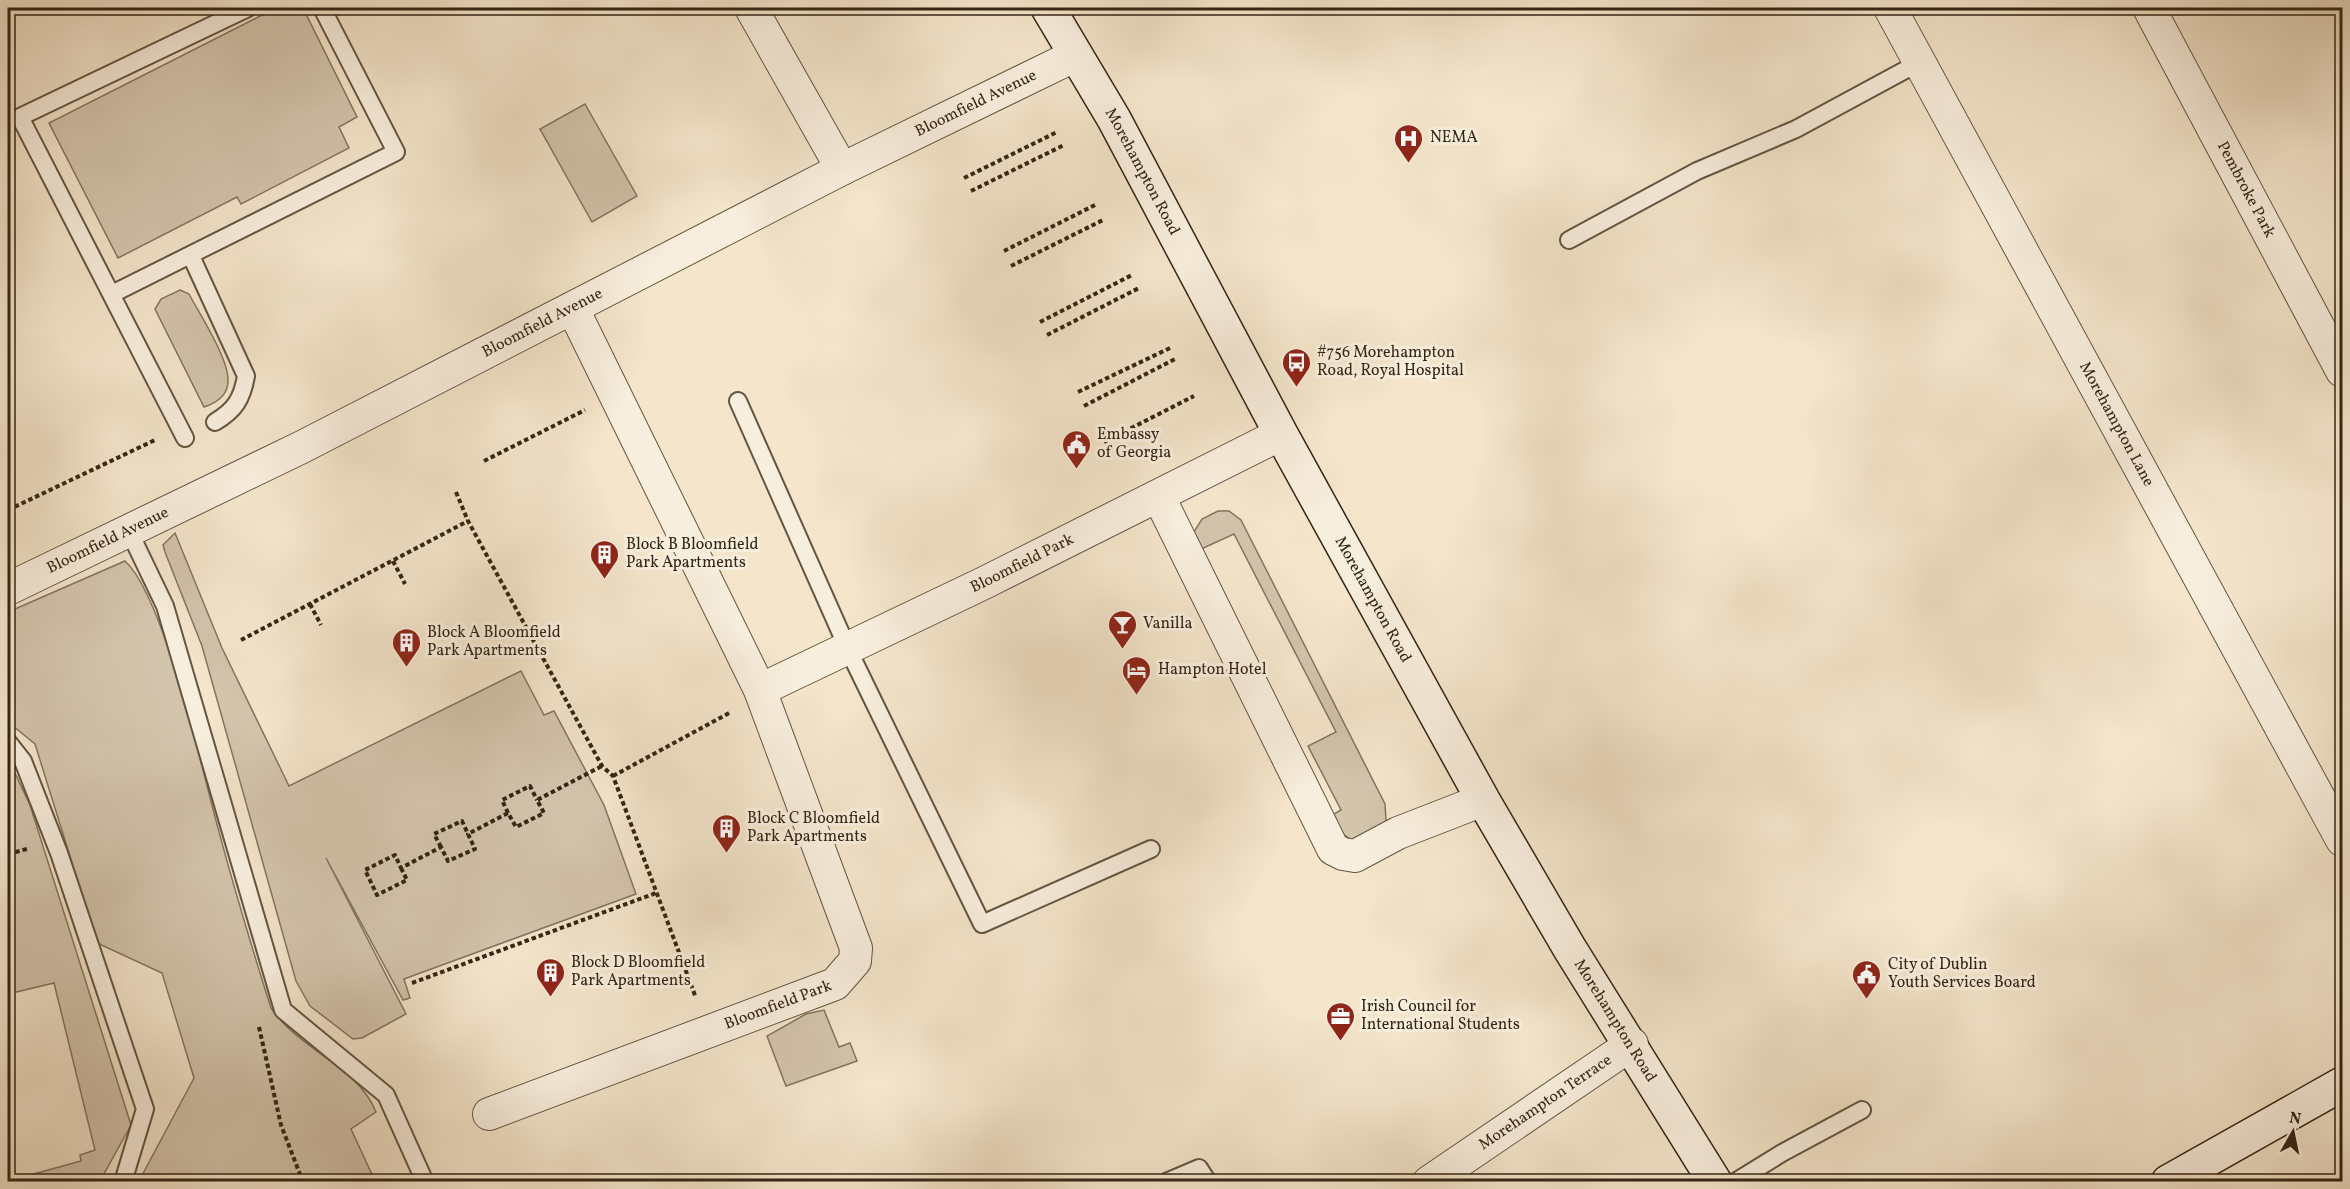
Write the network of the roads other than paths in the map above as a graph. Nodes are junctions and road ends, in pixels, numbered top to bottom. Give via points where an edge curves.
1 (248, 8) edge
2 (322, 8) edge
3 (751, 8) edge
4 (1048, 8) edge
5 (1890, 8) edge
6 (2149, 8) edge
7 (1076, 55) junction
8 (1920, 62) junction
9 (842, 170) junction
10 (1569, 240) dead end
11 (191, 256) junction
12 (112, 294) junction
13 (573, 309) junction
14 (2343, 371) edge
15 (738, 401) dead end
16 (215, 423) dead end
17 (182, 433) road end
18 (1281, 434) junction
19 (1159, 497) junction
20 (129, 531) junction
21 (8, 589) edge
22 (847, 647) junction
23 (760, 690) junction
24 (8, 742) edge
25 (1483, 800) junction
26 (2343, 840) edge
27 (1151, 849) dead end
28 (1632, 1044) junction
29 (2343, 1084) edge
30 (1862, 1110) dead end
31 (489, 1114) dead end
32 (123, 1182) edge
33 (425, 1182) edge
34 (1166, 1182) edge
35 (1208, 1182) edge
36 (1429, 1182) edge
37 (1715, 1182) edge
38 (1735, 1182) edge
39 (2168, 1182) edge

1 - 12 lane via 20,117
2 - 11 lane via 396,152
3 - 9 street
4 - 7 main road, Morehampton Road
5 - 8 street, Morehampton Lane
6 - 14 street, Pembroke Park
7 - 9 street, Bloomfield Avenue
7 - 18 main road, Morehampton Road
8 - 10 lane via 1796,129 1697,171
8 - 26 street, Morehampton Lane
9 - 13 street, Bloomfield Avenue
11 - 12 lane
11 - 16 lane via 246,376 243,398
12 - 17 lane
13 - 20 street, Bloomfield Avenue
13 - 23 street, Bloomfield Park
15 - 22 lane
18 - 19 street, Bloomfield Park
18 - 25 main road, Morehampton Road
19 - 22 street, Bloomfield Park
19 - 25 street via 1333,849 1355,856
20 - 21 street, Bloomfield Avenue
20 - 33 lane via 165,606 283,1010 386,1095
22 - 23 street, Bloomfield Park
22 - 27 lane via 982,924
23 - 31 street, Bloomfield Park via 856,948 855,962 835,984
24 - 32 lane via 23,761 59,853 145,1109
25 - 28 main road, Morehampton Road via 1570,949
28 - 36 street, Morehampton Terrace
28 - 37 main road, Morehampton Road
29 - 39 main road
30 - 38 lane
34 - 35 lane via 1200,1168

